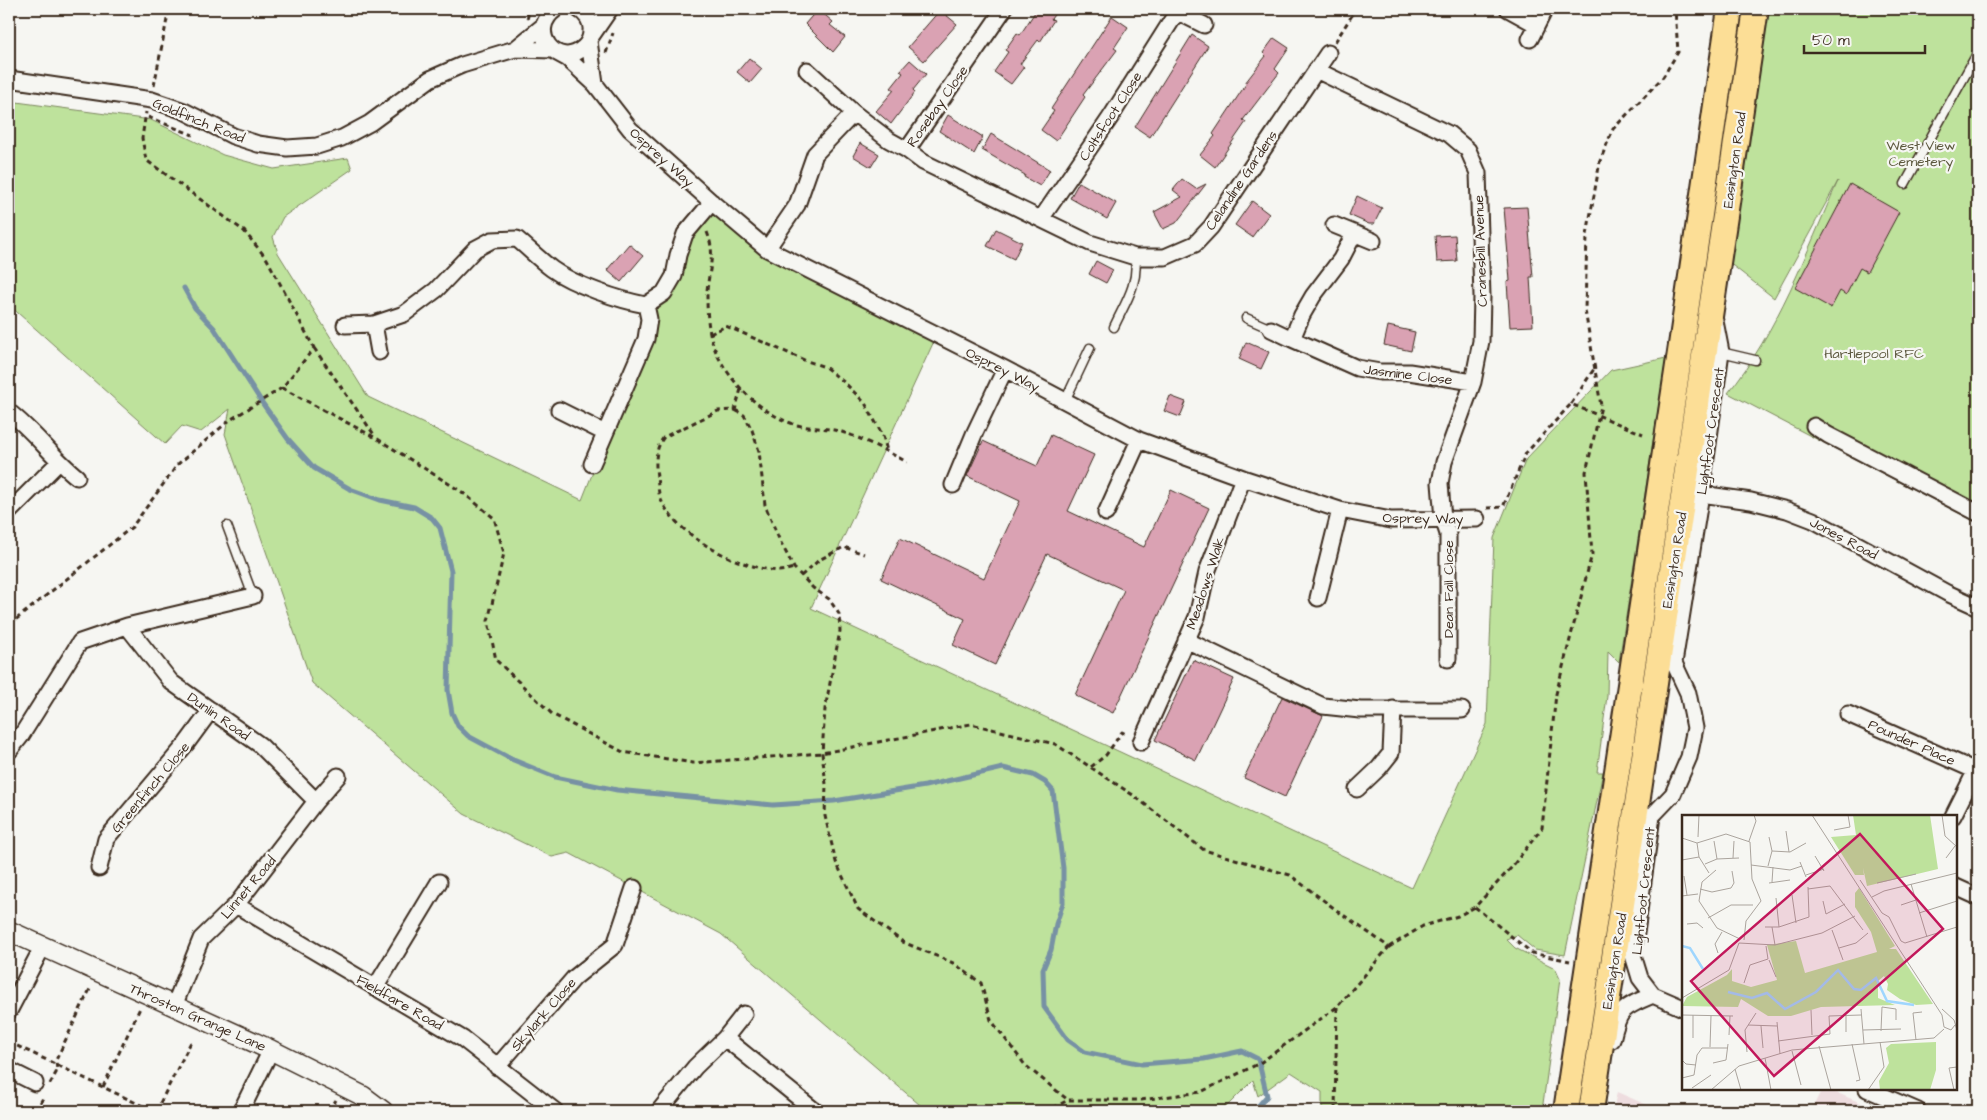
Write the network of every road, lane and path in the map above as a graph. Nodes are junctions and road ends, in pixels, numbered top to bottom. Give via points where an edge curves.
1 (169, 9) edge
2 (578, 9) edge
3 (610, 9) edge
4 (1004, 9) edge
5 (1356, 9) edge
6 (1508, 9) edge
7 (1545, 9) edge
8 (1674, 9) edge
9 (1730, 9) edge
10 (1756, 9) edge
11 (1175, 10) edge
12 (548, 16) edge
13 (1204, 25) dead end
14 (1537, 25) junction
15 (1530, 39) dead end
16 (590, 40) junction
17 (515, 49) junction
18 (555, 51) junction
19 (1978, 52) edge
20 (1328, 53) joint
21 (807, 70) dead end
22 (1316, 70) junction
23 (9, 79) edge
24 (595, 84) junction
25 (154, 90) dead end
26 (854, 113) junction
27 (196, 136) dead end
28 (907, 150) junction
29 (1905, 184) dead end
30 (712, 202) junction
31 (1041, 219) junction
32 (697, 220) junction
33 (1334, 225) dead end
34 (1354, 234) junction
35 (1373, 242) dead end
36 (767, 249) junction
37 (1135, 257) junction
38 (646, 305) junction
39 (1712, 309) junction
40 (1246, 318) dead end
41 (374, 324) junction
42 (345, 325) dead end
43 (1114, 327) dead end
44 (1271, 329) joint
45 (710, 334) junction
46 (1292, 339) junction
47 (314, 348) junction
48 (1090, 348) dead end
49 (379, 352) dead end
50 (1721, 352) junction
51 (1754, 360) dead end
52 (1594, 368) junction
53 (1005, 369) junction
54 (1473, 382) junction
55 (282, 388) junction
56 (742, 389) junction
57 (1065, 401) junction
58 (1571, 404) junction
59 (559, 410) dead end
60 (735, 410) junction
61 (9, 412) edge
62 (1599, 415) junction
63 (1814, 426) dead end
64 (605, 433) junction
65 (1643, 434) dead end
66 (376, 438) junction
67 (1139, 440) junction
68 (887, 452) junction
69 (59, 462) junction
70 (907, 462) dead end
71 (592, 464) dead end
72 (76, 476) dead end
73 (1243, 478) junction
74 (952, 484) dead end
75 (1702, 494) junction
76 (1340, 510) junction
77 (9, 512) edge
78 (1106, 513) dead end
79 (1978, 513) edge
80 (1443, 519) junction
81 (1477, 519) joint
82 (227, 526) dead end
83 (864, 554) dead end
84 (794, 568) junction
85 (800, 576) junction
86 (253, 596) joint
87 (1318, 598) dead end
88 (1978, 607) edge
89 (9, 625) edge
90 (127, 626) junction
91 (1186, 640) junction
92 (1448, 659) dead end
93 (1393, 709) junction
94 (211, 710) junction
95 (1462, 710) dead end
96 (1848, 714) dead end
97 (1141, 742) joint
98 (9, 751) edge
99 (822, 753) junction
100 (1091, 767) junction
101 (1977, 768) edge
102 (338, 776) dead end
103 (1357, 789) dead end
104 (316, 801) junction
105 (1954, 815) edge
106 (99, 868) dead end
107 (439, 882) dead end
108 (1957, 887) edge
109 (634, 888) dead end
110 (1978, 897) edge
111 (236, 905) junction
112 (1475, 908) junction
113 (9, 931) edge
114 (44, 946) junction
115 (1389, 947) junction
116 (1575, 962) dead end
117 (98, 971) junction
118 (375, 988) junction
119 (146, 993) junction
120 (1653, 995) junction
121 (174, 1006) junction
122 (1337, 1007) junction
123 (1682, 1008) edge
124 (9, 1011) edge
125 (744, 1014) dead end
126 (725, 1038) junction
127 (9, 1042) edge
128 (191, 1042) dead end
129 (271, 1050) junction
130 (56, 1065) junction
131 (497, 1067) junction
132 (9, 1070) edge
133 (1596, 1074) junction
134 (43, 1087) junction
135 (102, 1087) junction
136 (1869, 1090) edge
137 (1068, 1100) junction
138 (37, 1110) edge
139 (43, 1111) edge
140 (152, 1111) edge
141 (156, 1111) edge
142 (241, 1111) edge
143 (383, 1111) edge
144 (555, 1111) edge
145 (659, 1111) edge
146 (815, 1111) edge
147 (1048, 1111) edge
148 (1335, 1111) edge
149 (1566, 1111) edge
150 (1591, 1111) edge
151 (1918, 1111) edge

1 - 25 path
2 - 16 street, Osprey Way via 589,20
3 - 16 street
4 - 28 street, Rosebay Close
5 - 20 path
6 - 14 street
7 - 14 street
8 - 52 path via 1678,52 1663,77 1613,129 1600,161 1587,235 1585,310
9 - 149 highway, Easington Road
10 - 39 highway, Easington Road
11 - 13 street
11 - 31 street, Coltsfoot Close via 1110,118
12 - 17 street, Goldfinch Road
12 - 18 street via 545,42
14 - 15 street
16 - 18 street, Goldfinch Road via 573,54
16 - 24 street, Osprey Way
17 - 18 street, Goldfinch Road
17 - 23 street, Goldfinch Road via 462,65 430,79 370,123 342,138 317,146 287,148 233,136 152,100
18 - 24 street, Osprey Way
19 - 29 lane
20 - 22 street, Celandine Gardens
21 - 26 street
22 - 37 street, Celandine Gardens via 1211,227 1195,244 1165,257
22 - 54 street, Cranesbill Avenue via 1449,134 1468,150 1478,173 1482,296 1481,340
24 - 30 street, Osprey Way via 630,129
26 - 28 street, Rosebay Close
26 - 36 street via 815,154 797,205
27 - 47 path via 144,115 142,138 146,160 244,231 267,259
28 - 31 street, Celandine Gardens via 923,162
30 - 32 street
30 - 36 street, Osprey Way
31 - 37 street, Celandine Gardens via 1090,243
32 - 38 street via 685,234 674,276 664,293
32 - 45 path via 709,238 713,262 708,290
33 - 34 street
34 - 35 street
34 - 46 street via 1341,259 1306,309
36 - 53 street, Osprey Way
37 - 43 lane via 1136,280
38 - 41 street via 585,286 554,270 517,239 492,240 476,249 436,290 404,314
38 - 64 street via 649,320 646,339
39 - 50 street, Lightfoot Crescent
39 - 133 highway, Easington Road
40 - 44 lane
41 - 42 street
41 - 49 street
44 - 46 street, Jasmine Close
45 - 56 path via 726,370
45 - 68 path via 726,326 825,367 865,404 883,436
46 - 54 street, Jasmine Close via 1357,368
47 - 55 path
47 - 66 path
48 - 57 lane
50 - 51 lane
50 - 75 street, Lightfoot Crescent
52 - 58 path
52 - 62 path via 1601,406
53 - 57 street, Osprey Way
53 - 74 street
54 - 80 street, Cranesbill Avenue via 1444,462 1440,483
55 - 66 path
55 - 89 path via 230,420 178,464 132,527
56 - 60 path
56 - 68 path via 772,414 795,425 843,432
57 - 67 street, Osprey Way
58 - 62 path
58 - 81 path via 1526,453 1503,507 1482,508
59 - 64 street
60 - 84 path via 744,415 752,430 759,451 765,505
60 - 84 path via 718,411 664,437 659,443 655,468 661,499 672,517 693,537 716,551 742,563 780,571
61 - 69 street
62 - 65 path
62 - 112 path via 1586,472 1592,554 1556,694 1542,828 1512,868
63 - 79 street
64 - 71 street
66 - 99 path via 462,492 494,518 504,552 488,621 496,660 552,714 623,752 693,763
67 - 73 street, Osprey Way
67 - 78 street
68 - 70 path
69 - 72 street
69 - 77 street
73 - 76 street, Osprey Way
73 - 91 street, Meadows Walk via 1206,572 1197,617
75 - 88 street, Jones Road via 1750,500 1813,520
75 - 120 street, Lightfoot Crescent via 1674,663 1688,693 1695,728 1689,757 1672,794 1652,816 1633,955 1640,978
76 - 80 street, Osprey Way via 1391,520
76 - 87 street
80 - 81 street, Osprey Way
80 - 92 street, Dean Fall Close via 1448,534
82 - 86 lane
83 - 85 path via 844,547 819,560
84 - 85 path
85 - 99 path via 829,599 839,614 840,631 825,709
86 - 90 street
90 - 94 street, Dunlin Road via 171,682
90 - 98 street via 80,642
91 - 93 street via 1323,706
91 - 97 street, Meadows Walk
93 - 95 street
93 - 103 street via 1391,753
94 - 104 street, Dunlin Road via 260,745
94 - 106 street, Greenfinch Close via 106,839
96 - 101 street, Pounder Place
97 - 100 path via 1122,732 1106,754
99 - 100 path via 971,724 1055,744
99 - 137 path via 826,784 825,816 836,862 858,909 903,942 953,963 981,982 991,1020 1025,1065
100 - 115 path via 1133,794 1204,850 1290,875
101 - 105 street
102 - 104 street, Linnet Road
104 - 111 street, Linnet Road
107 - 118 street
108 - 110 street
109 - 131 street, Skylark Close via 615,945 574,978
111 - 118 street, Fieldfare Road
111 - 121 street, Linnet Road via 201,939
112 - 115 path via 1423,926
112 - 116 path via 1532,953
113 - 114 street, Throston Grange Lane
114 - 117 street, Throston Grange Lane
114 - 124 street
115 - 122 path
117 - 119 street, Throston Grange Lane
117 - 130 path
118 - 131 street, Fieldfare Road via 464,1039
119 - 121 street, Throston Grange Lane
119 - 135 path
120 - 123 street
120 - 133 street via 1630,1005 1617,1018 1612,1043
121 - 129 street, Throston Grange Lane
122 - 137 path via 1260,1063 1201,1092 1141,1100
122 - 148 path
125 - 126 street
126 - 145 street via 695,1067
126 - 146 street
127 - 130 path
128 - 141 path
129 - 142 street
129 - 143 street, Throston Grange Lane via 362,1096
130 - 134 path via 57,1071
130 - 135 path
131 - 144 street, Fieldfare Road
132 - 134 street
133 - 150 highway, Easington Road
134 - 138 path
135 - 140 path
136 - 151 street
137 - 147 path
138 - 139 path

